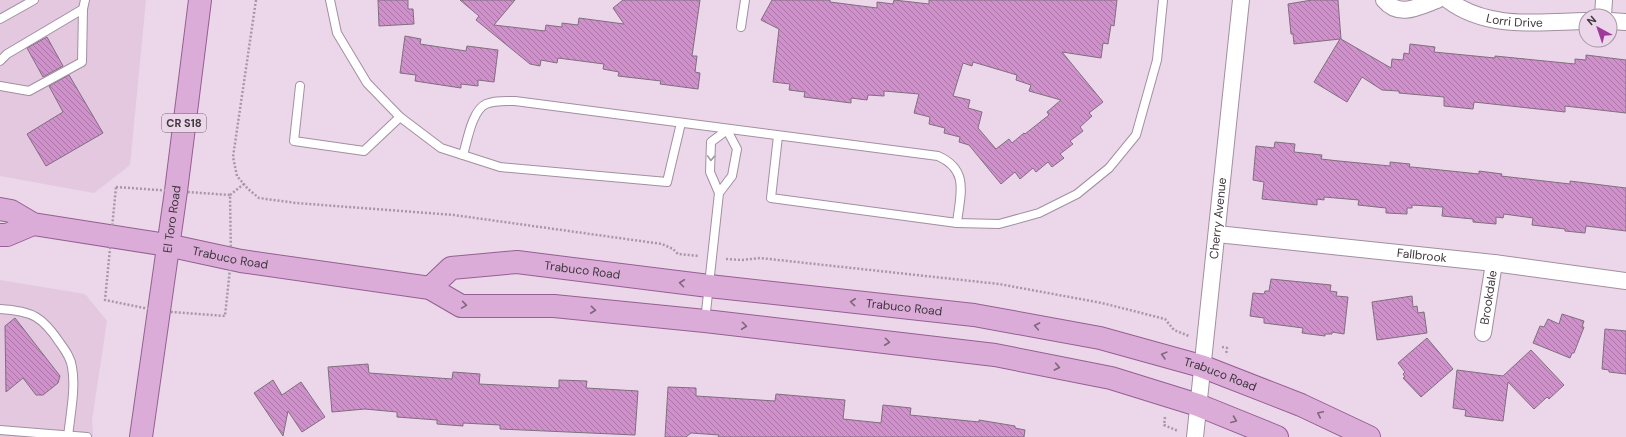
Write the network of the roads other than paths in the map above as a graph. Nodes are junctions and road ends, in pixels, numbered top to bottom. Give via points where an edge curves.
1 (34, 0) edge
2 (85, 0) edge
3 (200, 0) edge
4 (330, 0) edge
5 (745, 0) edge
6 (1163, 0) edge
7 (1241, 0) edge
8 (1436, 0) edge
9 (1448, 0) edge
10 (1384, 1) edge
11 (83, 9) junction
12 (0, 19) edge
13 (1578, 21) edge
14 (741, 27) dead end
15 (0, 61) edge
16 (0, 86) edge
17 (300, 86) dead end
18 (400, 117) junction
19 (681, 123) junction
20 (727, 130) junction
21 (778, 136) junction
22 (463, 155) junction
23 (719, 193) junction
24 (0, 209) edge
25 (957, 223) junction
26 (33, 224) junction
27 (1217, 234) junction
28 (0, 235) edge
29 (167, 246) junction
30 (1494, 263) junction
31 (1626, 281) edge
32 (709, 286) junction
33 (430, 288) junction
34 (0, 309) edge
35 (705, 321) junction
36 (1483, 333) dead end
37 (1201, 366) junction
38 (1198, 405) junction
39 (0, 430) edge
40 (68, 436) edge
41 (88, 437) edge
42 (141, 437) edge
43 (1195, 437) edge
44 (1277, 437) edge
45 (1369, 437) edge

1 - 12 lane
2 - 11 lane
3 - 29 main road, El Toro Road / CR S18
4 - 18 lane via 337,33 367,83
5 - 14 lane
6 - 25 lane via 1157,60 1136,135 1109,168 1077,194 1039,213 998,224
7 - 27 street, Cherry Avenue
8 - 10 street via 1408,10 1391,7
9 - 13 street, Lorri Drive via 1473,13 1499,22
11 - 15 lane via 7,54
11 - 16 lane via 82,62 29,91
17 - 18 lane via 294,141 364,151
18 - 22 lane via 441,148
19 - 20 lane
19 - 22 lane via 515,101 498,101 484,104 476,114
19 - 22 lane via 667,182 500,167
20 - 21 lane
20 - 23 lane via 737,149 732,176
20 -> 23 lane via 711,142 710,172
21 - 25 lane via 938,156 954,167 961,186
21 - 25 lane via 772,198
23 - 32 lane
24 - 26 main road, Trabuco Road via 11,211
26 - 28 main road via 7,235
26 - 29 main road, Trabuco Road
27 - 30 street, Fallbrook
27 - 37 street, Cherry Avenue
29 - 33 main road, Trabuco Road via 241,260
29 - 42 main road, El Toro Road / CR S18
30 - 31 street, Fallbrook
30 - 36 street, Brookdale
32 -> 33 main road, Trabuco Road via 517,262 451,268
32 - 35 lane
37 -> 32 main road, Trabuco Road via 1100,338 974,315
33 -> 35 main road, Trabuco Road via 461,306 554,306
34 - 40 lane via 20,310 40,319 51,328 69,357 73,379
35 -> 38 main road, Trabuco Road via 994,355 1111,378
37 - 38 street, Cherry Avenue
45 -> 37 main road, Trabuco Road via 1301,405
38 - 43 street, Cherry Avenue
38 -> 44 main road, Trabuco Road
39 - 40 lane
40 - 41 lane

